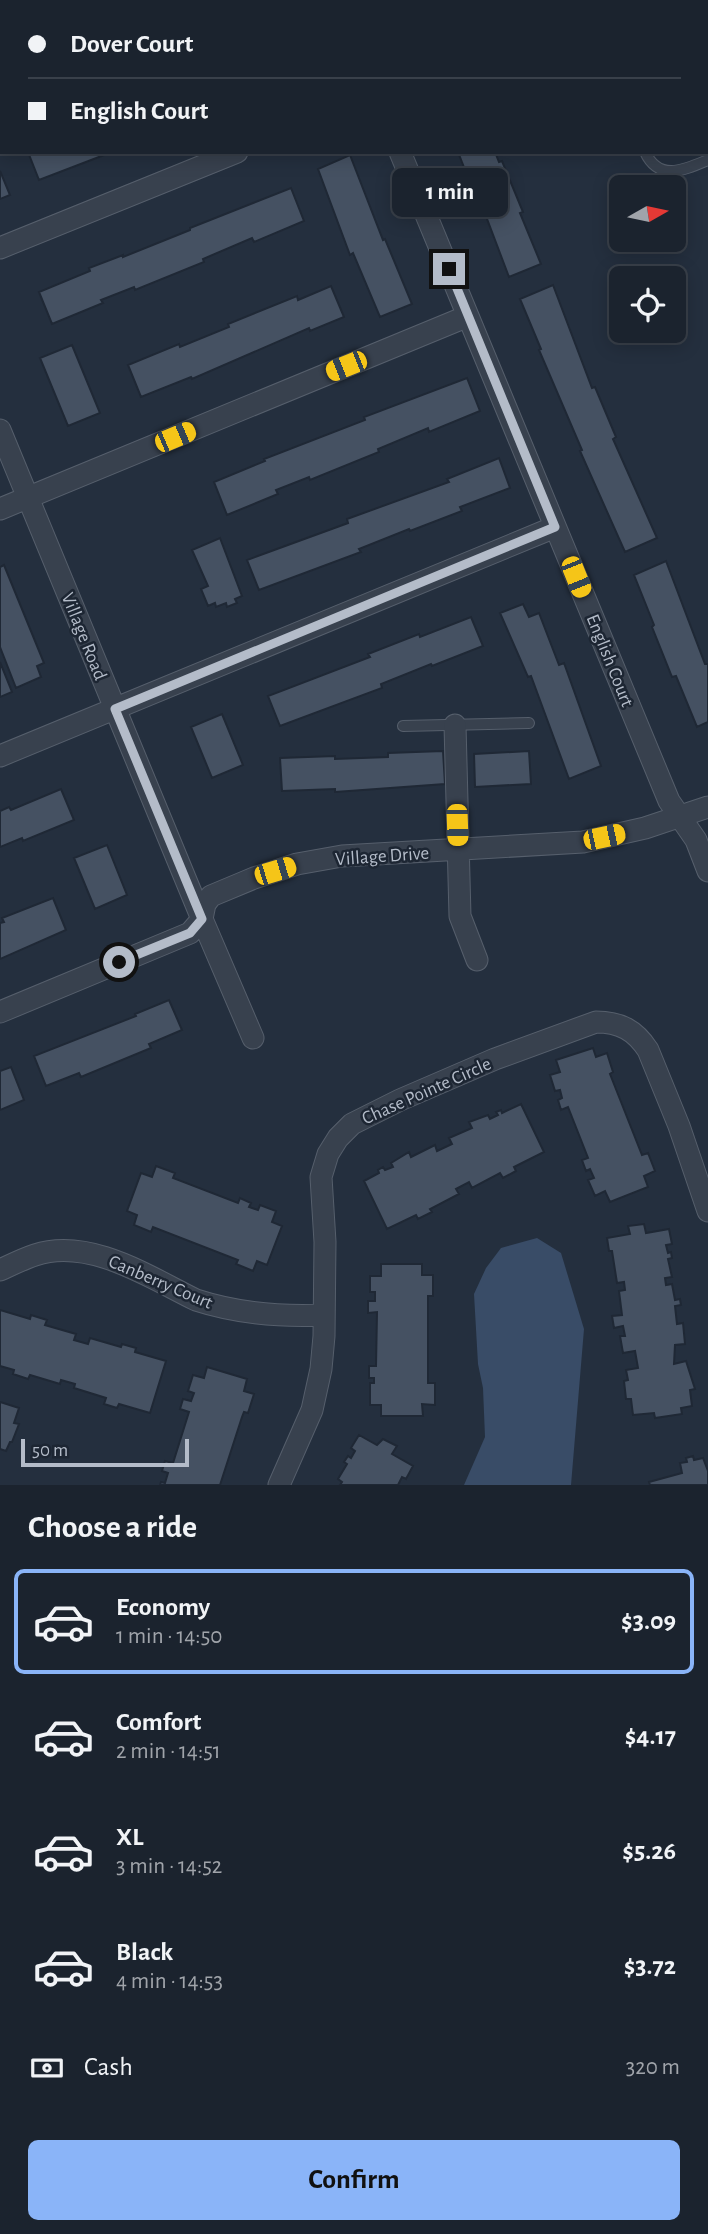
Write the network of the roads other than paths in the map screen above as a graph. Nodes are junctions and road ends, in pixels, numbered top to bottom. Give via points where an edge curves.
1 (232, 154) edge
2 (401, 154) edge
3 (646, 154) edge
4 (708, 160) edge
5 (0, 248) edge
6 (468, 316) junction
7 (0, 430) edge
8 (28, 498) junction
9 (0, 509) edge
10 (555, 527) junction
11 (115, 709) junction
12 (529, 723) dead end
13 (455, 725) junction
14 (403, 726) dead end
15 (0, 756) edge
16 (708, 807) edge
17 (680, 818) junction
18 (458, 850) junction
19 (708, 871) edge
20 (202, 919) junction
21 (477, 960) dead end
22 (0, 1012) edge
23 (253, 1038) dead end
24 (708, 1211) edge
25 (0, 1270) edge
26 (324, 1315) junction
27 (279, 1485) edge

1 - 5 street
2 - 6 street, English Court
3 - 4 lane via 650,164 674,172
6 - 8 street
6 - 10 street, English Court
7 - 8 street, Village Road
8 - 9 street
8 - 11 street, Village Road
10 - 11 street
10 - 17 street, English Court
11 - 15 street
11 - 20 street, Village Road
12 - 13 lane
13 - 14 lane
13 - 18 street
16 - 17 street, Village Drive
17 - 18 street, Village Drive via 583,842
17 - 19 street, English Court via 696,840
18 - 20 street, Village Drive via 342,856 297,864 211,896
18 - 21 street via 460,916
20 - 22 street, Village Drive via 190,933
20 - 23 street
24 - 26 street, Chase Pointe Circle via 648,1050 628,1028 596,1022 400,1100 352,1124 338,1138 321,1177
25 - 26 street, Canberry Court via 36,1254 87,1252 211,1305 274,1316
26 - 27 street, Chase Pointe Circle via 321,1370 312,1410

